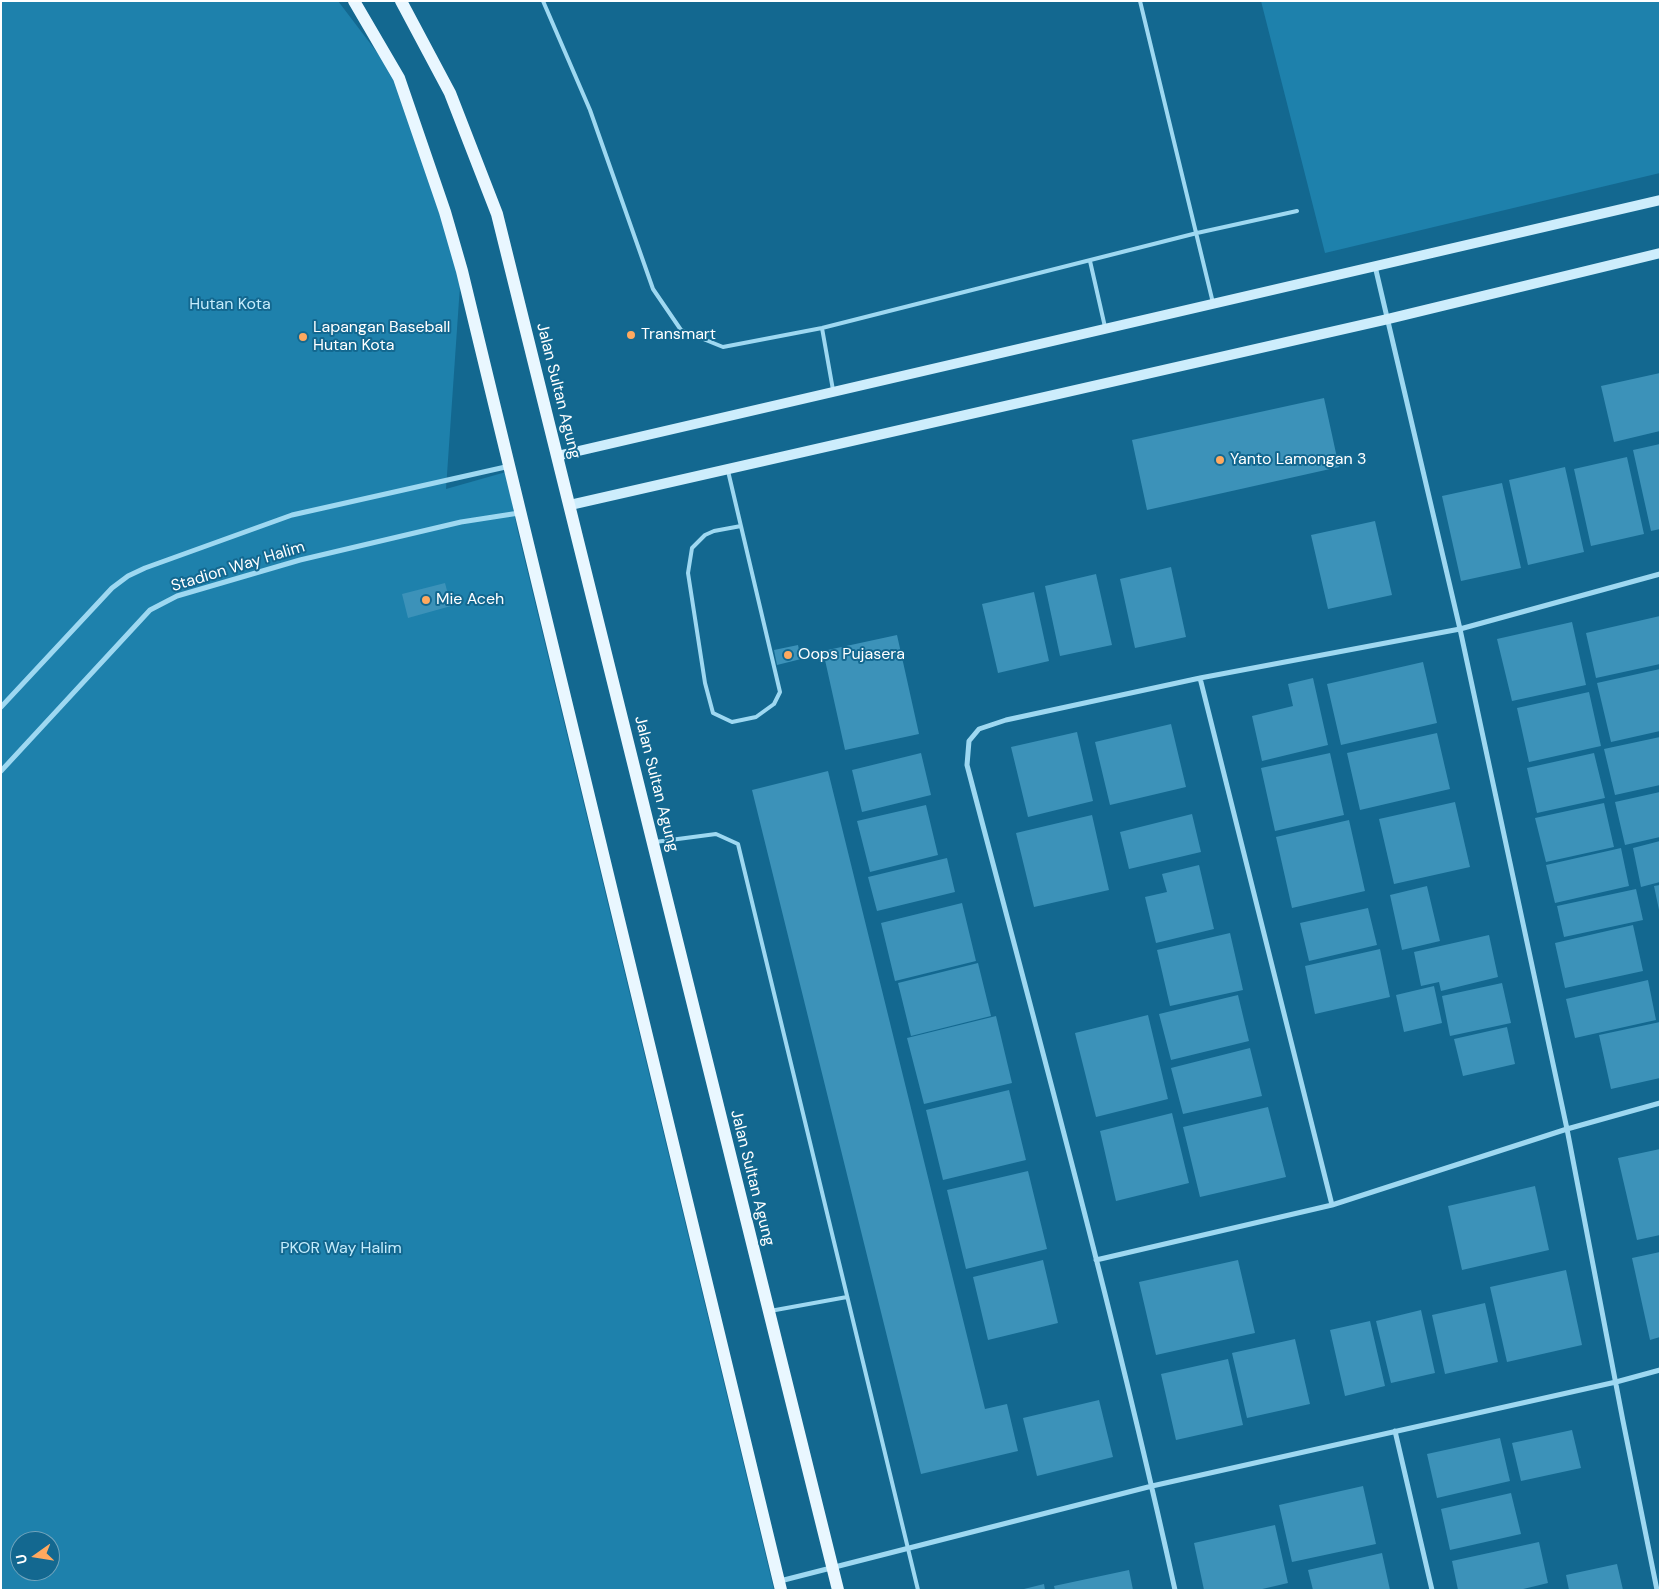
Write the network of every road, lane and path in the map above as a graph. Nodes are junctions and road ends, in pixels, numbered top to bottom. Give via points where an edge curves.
1 (354, 1) edge
2 (401, 1) edge
3 (543, 1) edge
4 (1140, 1) edge
5 (1660, 200) edge
6 (1297, 211) dead end
7 (1197, 233) junction
8 (1660, 252) edge
9 (1090, 261) junction
10 (1375, 266) junction
11 (1214, 304) junction
12 (1388, 319) junction
13 (822, 328) junction
14 (1105, 330) junction
15 (834, 392) junction
16 (557, 456) junction
17 (510, 466) junction
18 (728, 469) junction
19 (570, 505) junction
20 (519, 513) junction
21 (741, 526) junction
22 (1660, 574) edge
23 (1460, 629) junction
24 (1200, 678) junction
25 (1, 707) edge
26 (1, 771) edge
27 (653, 843) junction
28 (1660, 1104) edge
29 (1567, 1129) junction
30 (1332, 1204) junction
31 (1096, 1260) junction
32 (847, 1297) junction
33 (769, 1311) junction
34 (1660, 1370) edge
35 (1616, 1382) junction
36 (1395, 1431) junction
37 (1152, 1486) junction
38 (908, 1548) junction
39 (833, 1568) junction
40 (780, 1585) edge
41 (838, 1590) edge
42 (918, 1590) edge
43 (1175, 1590) edge
44 (1432, 1590) edge
45 (1657, 1590) edge

1 - 17 main road via 398,78 445,212
2 - 16 main road, Jalan Sultan Agung via 450,93 497,214
3 - 13 lane via 590,110 652,289 681,330 723,347
4 - 7 lane
5 - 10 street
6 - 7 lane
7 - 9 lane
7 - 11 lane
8 - 12 street
9 - 13 lane
9 - 14 lane
10 - 11 street
10 - 12 street
11 - 14 street
12 - 18 street
12 - 23 street
13 - 15 lane
14 - 15 street
15 - 16 street
16 - 19 main road, Jalan Sultan Agung
17 - 20 main road
17 - 25 street, Stadion Way Halim via 292,516 136,572 112,588
18 - 19 street
18 - 21 lane
19 - 27 main road, Jalan Sultan Agung
20 - 26 street, Stadion Way Halim via 461,522 300,560 177,596 150,610
20 - 40 main road
21 - 21 lane via 780,692 774,704 756,717 732,722 713,713 705,683 688,573 692,548 705,536
22 - 23 street
23 - 24 street
23 - 29 street
24 - 30 street
24 - 31 street via 1006,720 979,729 969,741 967,765
27 - 32 lane via 716,834 738,844
27 - 33 main road, Jalan Sultan Agung
28 - 29 street
29 - 30 street
29 - 35 street
30 - 31 street
31 - 37 street
32 - 33 lane
32 - 38 lane
33 - 39 main road, Jalan Sultan Agung
34 - 35 street
35 - 36 street
35 - 45 street
36 - 37 street
36 - 44 street
37 - 38 street
37 - 43 street
38 - 39 street
38 - 42 lane
39 - 40 street
39 - 41 main road, Jalan Sultan Agung

